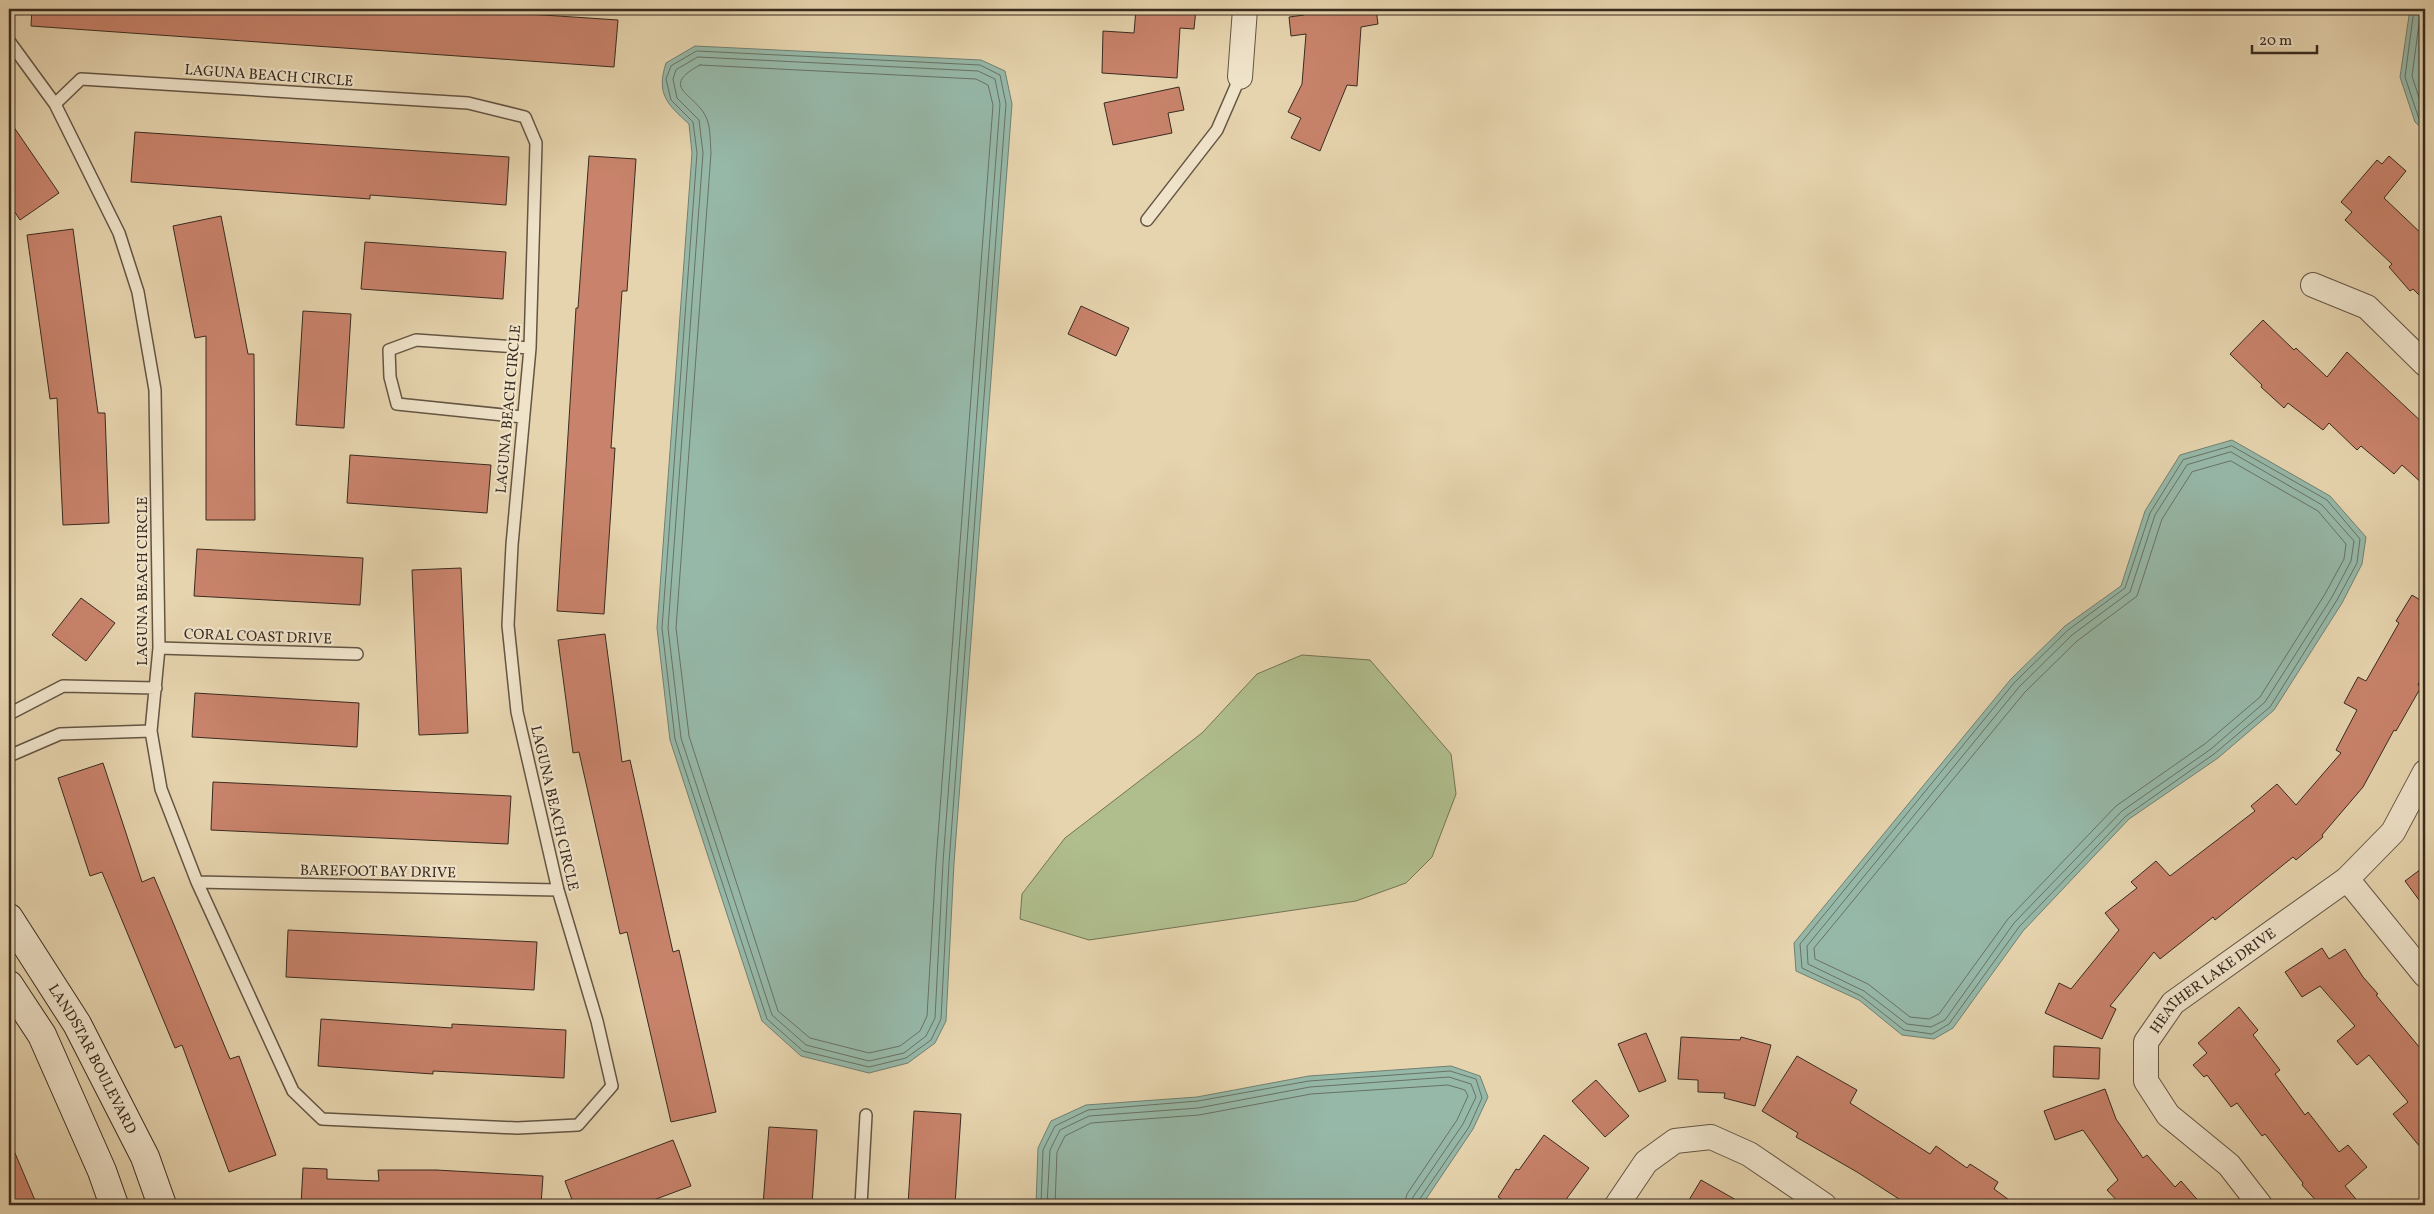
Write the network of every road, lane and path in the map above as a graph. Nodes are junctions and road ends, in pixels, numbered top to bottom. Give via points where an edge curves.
1 (1245, 9) edge
2 (9, 42) edge
3 (1240, 77) joint
4 (55, 104) junction
5 (1147, 220) dead end
6 (2313, 285) dead end
7 (530, 348) junction
8 (2425, 364) edge
9 (523, 417) junction
10 (158, 648) junction
11 (357, 654) dead end
12 (156, 688) junction
13 (9, 714) edge
14 (151, 732) junction
15 (9, 756) edge
16 (2425, 772) edge
17 (2347, 879) junction
18 (197, 882) junction
19 (558, 890) junction
20 (9, 918) edge
21 (2425, 975) edge
22 (9, 985) edge
23 (866, 1115) dead end
24 (114, 1205) edge
25 (162, 1205) edge
26 (861, 1205) edge
27 (1617, 1205) edge
28 (1824, 1205) edge
29 (2260, 1205) edge

1 - 3 street
2 - 4 lane
3 - 5 lane via 1217,130
4 - 7 lane, LAGUNA BEACH CIRCLE via 81,79 468,103 525,117 536,143
4 - 10 lane, LAGUNA BEACH CIRCLE via 120,233 138,292 155,390
6 - 8 street via 2367,307
7 - 9 lane, LAGUNA BEACH CIRCLE
7 - 9 lane via 416,340 389,350 390,377 397,404
9 - 19 lane, LAGUNA BEACH CIRCLE via 508,625 517,712
10 - 11 lane, CORAL COAST DRIVE
10 - 12 lane, LAGUNA BEACH CIRCLE
12 - 13 lane via 64,686
12 - 14 lane, LAGUNA BEACH CIRCLE
14 - 15 lane via 60,734
14 - 18 lane, LAGUNA BEACH CIRCLE via 161,789
16 - 17 street, HEATHER LAKE DRIVE via 2393,832
17 - 21 street
17 - 29 street, HEATHER LAKE DRIVE via 2173,1003 2146,1042 2146,1081 2168,1115 2229,1165
18 - 19 lane, BAREFOOT BAY DRIVE
18 - 19 lane, LAGUNA BEACH CIRCLE via 293,1091 322,1119 517,1128 578,1125 612,1086 597,1021
20 - 25 main road, LANDSTAR BOULEVARD via 77,1024 145,1158
22 - 24 main road via 42,1035
23 - 26 lane
27 - 28 street via 1646,1162 1675,1141 1711,1137 1749,1154

